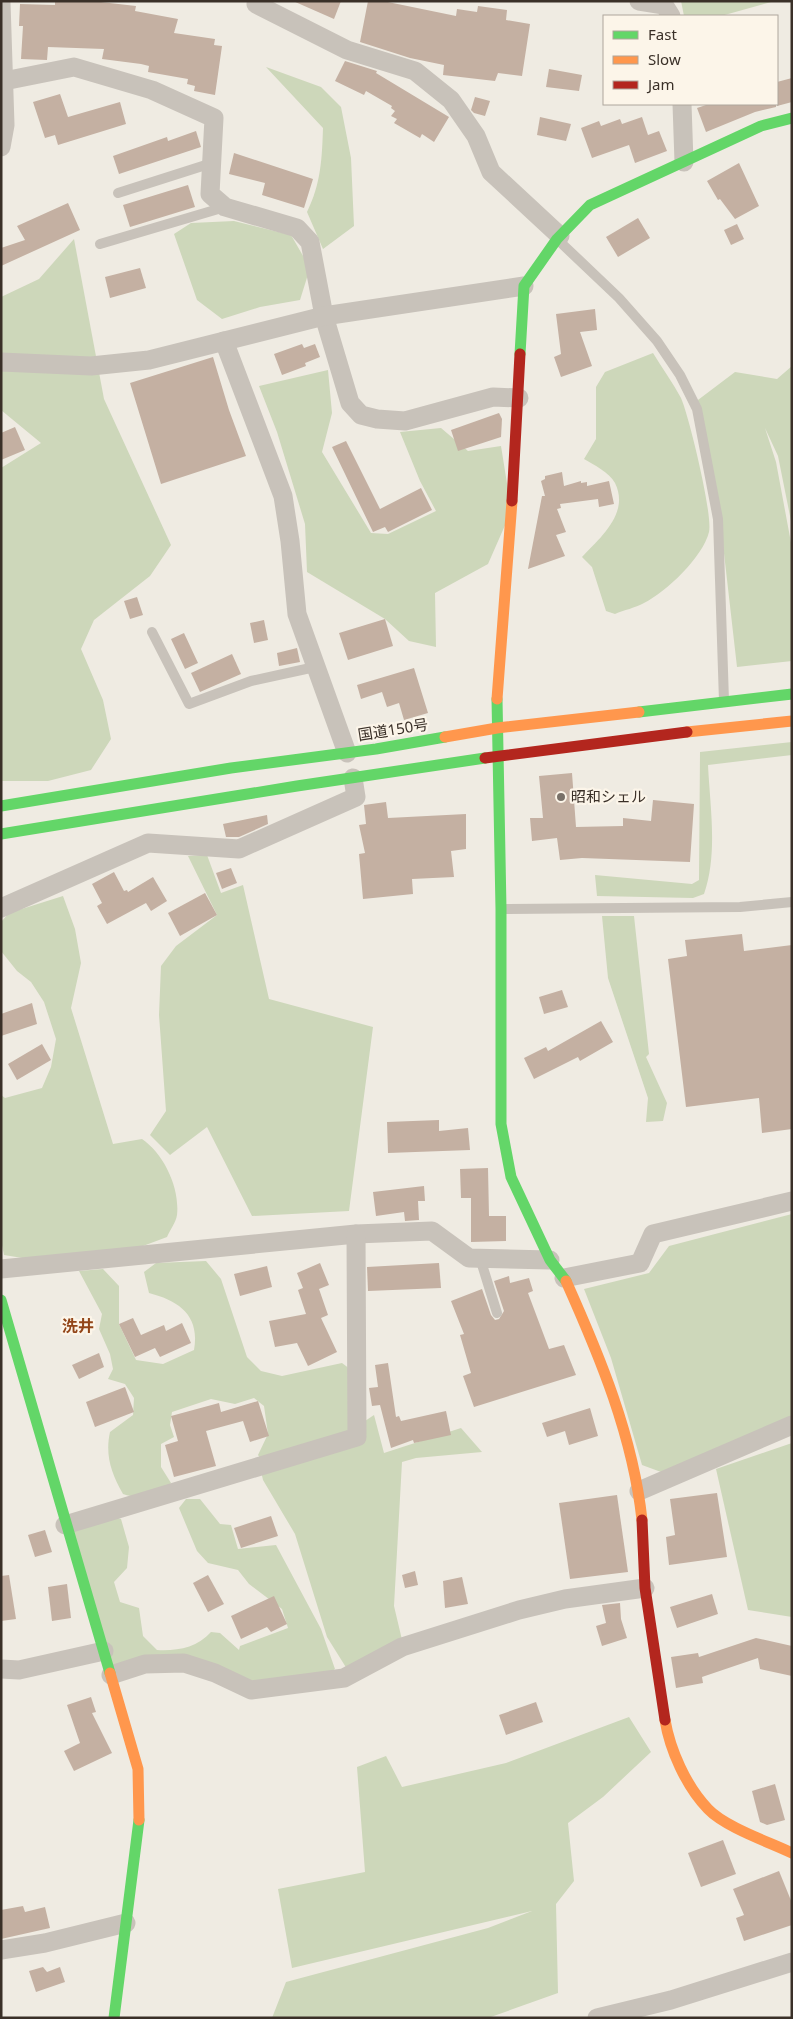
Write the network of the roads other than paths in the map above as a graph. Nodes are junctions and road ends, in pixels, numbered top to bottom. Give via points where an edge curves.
1 (639, 1) edge
2 (1, 2) edge
3 (256, 4) dead end
4 (669, 15) edge
5 (4, 81) junction
6 (682, 105) edge
7 (792, 118) edge
8 (1, 147) edge
9 (212, 162) junction
10 (684, 162) junction
11 (118, 193) dead end
12 (225, 207) junction
13 (558, 238) junction
14 (100, 244) dead end
15 (524, 286) junction
16 (324, 316) junction
17 (224, 341) junction
18 (1, 362) edge
19 (519, 398) junction
20 (152, 632) dead end
21 (315, 667) junction
22 (792, 694) edge
23 (724, 701) junction
24 (792, 722) edge
25 (497, 728) junction
26 (347, 753) junction
27 (497, 756) junction
28 (353, 778) junction
29 (1, 806) edge
30 (1, 834) edge
31 (792, 902) edge
32 (1, 908) edge
33 (501, 910) junction
34 (792, 1201) edge
35 (356, 1234) junction
36 (480, 1258) junction
37 (550, 1260) junction
38 (1, 1269) edge
39 (564, 1278) junction
40 (1, 1300) edge
41 (497, 1314) dead end
42 (792, 1425) edge
43 (639, 1491) junction
44 (65, 1525) junction
45 (645, 1588) junction
46 (104, 1651) junction
47 (1, 1669) edge
48 (111, 1675) junction
49 (792, 1854) edge
50 (126, 1923) junction
51 (1, 1950) edge
52 (792, 1962) edge
53 (114, 2018) edge
54 (598, 2018) edge

1 - 4 street via 664,5
2 - 5 street
3 - 13 street via 347,50 415,71 451,100 476,136 491,172
5 - 8 street via 5,125
5 - 9 street via 74,67 152,90 214,118
6 - 10 street
7 - 10 main road via 761,126
9 - 11 lane
9 - 12 street via 210,194
10 - 13 main road via 590,205
12 - 14 lane
12 - 16 street via 297,228 310,242
13 - 15 main road
13 - 23 lane via 657,341 680,374 697,409 718,519
15 - 16 street
15 - 19 main road
16 - 17 street
16 - 19 street via 350,403 361,415 405,421 493,398
17 - 18 street via 149,360 91,366
17 - 21 street via 283,496 297,614
19 - 25 main road via 499,653
20 - 21 lane via 189,704 250,682
21 - 26 street
22 - 23 main road, 国道150号
23 - 25 main road, 国道150号
24 - 27 main road
25 - 26 main road, 国道150号
25 - 27 main road
26 - 29 main road, 国道150号 via 231,768
27 - 28 main road
27 - 33 main road
28 - 30 main road
28 - 32 street via 356,797 239,850 148,843
31 - 33 lane via 740,907
33 - 37 main road via 501,1124 511,1177
34 - 39 street via 653,1234 640,1263
35 - 36 street via 432,1231 469,1258
35 - 38 street
35 - 44 street via 357,1438
36 - 37 street
36 - 41 lane
37 - 39 main road
39 - 43 main road via 600,1356
40 - 44 main road
42 - 43 street
43 - 45 main road
44 - 46 main road
45 - 48 street via 565,1599 519,1610 402,1647 344,1678 251,1690 215,1672 184,1663 145,1664
45 - 49 main road via 668,1730 678,1765 708,1809 734,1826
46 - 47 street via 19,1670
46 - 48 main road
48 - 50 main road via 138,1769 140,1802
50 - 51 street
50 - 53 main road
52 - 54 street via 671,2000

